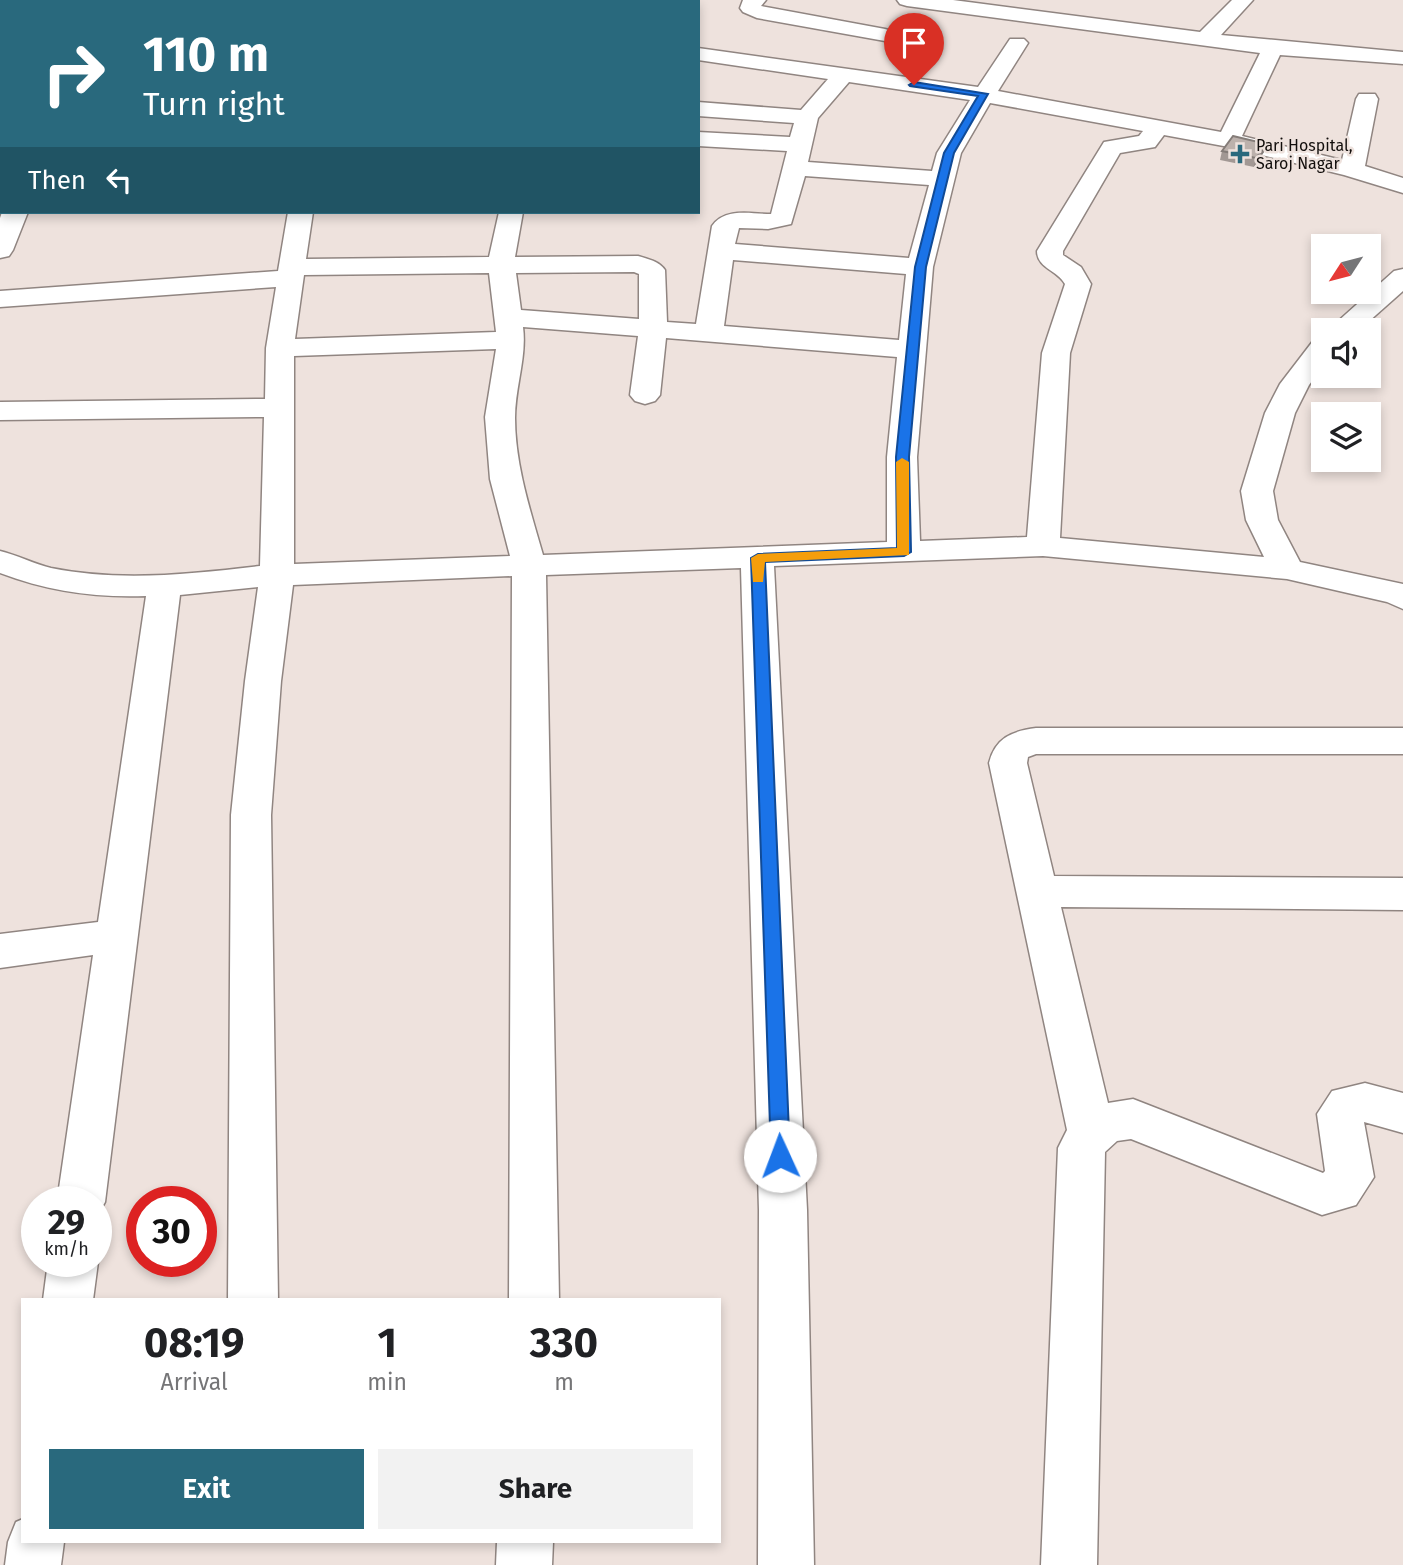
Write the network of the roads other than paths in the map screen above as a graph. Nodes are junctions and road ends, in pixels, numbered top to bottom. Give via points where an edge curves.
1 (756, 0) edge
2 (906, 0) edge
3 (1046, 0) edge
4 (1244, 0) edge
5 (1034, 18) junction
6 (886, 35) dead end
7 (1205, 39) junction
8 (1017, 43) dead end
9 (1273, 48) junction
10 (700, 54) edge
11 (1403, 58) edge
12 (844, 74) junction
13 (984, 94) junction
14 (1367, 99) dead end
15 (700, 109) edge
16 (807, 117) junction
17 (1158, 127) junction
18 (700, 139) edge
19 (1228, 140) junction
20 (796, 156) junction
21 (1352, 170) junction
22 (943, 178) junction
23 (1403, 186) edge
24 (14, 214) edge
25 (300, 214) edge
26 (511, 214) edge
27 (0, 250) edge
28 (721, 251) junction
29 (501, 263) junction
30 (920, 267) junction
31 (292, 273) junction
32 (1403, 276) edge
33 (0, 299) edge
34 (1356, 318) edge
35 (510, 328) junction
36 (653, 329) junction
37 (709, 333) junction
38 (280, 348) junction
39 (913, 350) junction
40 (1311, 363) edge
41 (645, 395) dead end
42 (279, 408) junction
43 (0, 411) edge
44 (1043, 546) junction
45 (904, 552) junction
46 (758, 558) junction
47 (529, 566) junction
48 (1287, 569) junction
49 (2, 570) edge
50 (277, 575) junction
51 (164, 587) junction
52 (1402, 596) edge
53 (1403, 741) edge
54 (1037, 891) junction
55 (1403, 894) edge
56 (117, 936) junction
57 (0, 951) edge
58 (1403, 1113) edge
59 (1091, 1131) junction
60 (83, 1186) edge
61 (71, 1277) edge
62 (68, 1298) edge
63 (253, 1298) edge
64 (534, 1298) edge
65 (36, 1543) edge
66 (525, 1543) edge
67 (33, 1565) edge
68 (524, 1565) edge
69 (786, 1565) edge
70 (1069, 1565) edge

1 - 6 street via 750,8 757,12
2 - 5 street
3 - 5 street
4 - 7 street
5 - 7 street
7 - 9 street
8 - 13 street
9 - 11 street
9 - 19 street
10 - 12 street
12 - 13 street
12 - 16 street
13 - 17 street
13 - 22 street via 949,153
14 - 21 street
15 - 16 street
16 - 20 street
17 - 19 street
17 - 44 street via 1147,142 1112,147 1050,251 1050,258 1072,273 1078,284 1056,353
18 - 20 street
19 - 21 street
20 - 22 street
20 - 28 street via 782,219 727,224
21 - 23 street
22 - 30 street
24 - 27 street
25 - 31 street
26 - 29 street
28 - 30 street
28 - 37 street
29 - 31 street
29 - 35 street
29 - 36 street via 648,266 652,270
30 - 39 street
31 - 33 street
31 - 38 street
32 - 34 street
35 - 36 street
35 - 38 street
35 - 47 street via 500,417 506,479
36 - 37 street
36 - 41 street
37 - 39 street
38 - 42 street
39 - 45 street via 902,457
40 - 48 street via 1280,413 1257,491 1262,520
42 - 43 street
42 - 50 street
44 - 45 street
44 - 48 street
45 - 46 street
46 - 47 street
46 - 69 street via 783,1210
47 - 50 street
47 - 64 street
48 - 52 street
49 - 51 street via 106,586
50 - 51 street
50 - 63 street via 251,815
51 - 56 street
53 - 54 street via 1021,742 1010,752 1008,763
54 - 55 street
54 - 59 street
56 - 57 street
56 - 60 street
58 - 59 street via 1364,1102 1348,1105 1340,1114 1350,1177 1339,1190 1322,1194 1133,1119 1110,1121
59 - 70 street via 1082,1148
61 - 62 street
65 - 67 street
66 - 68 street

